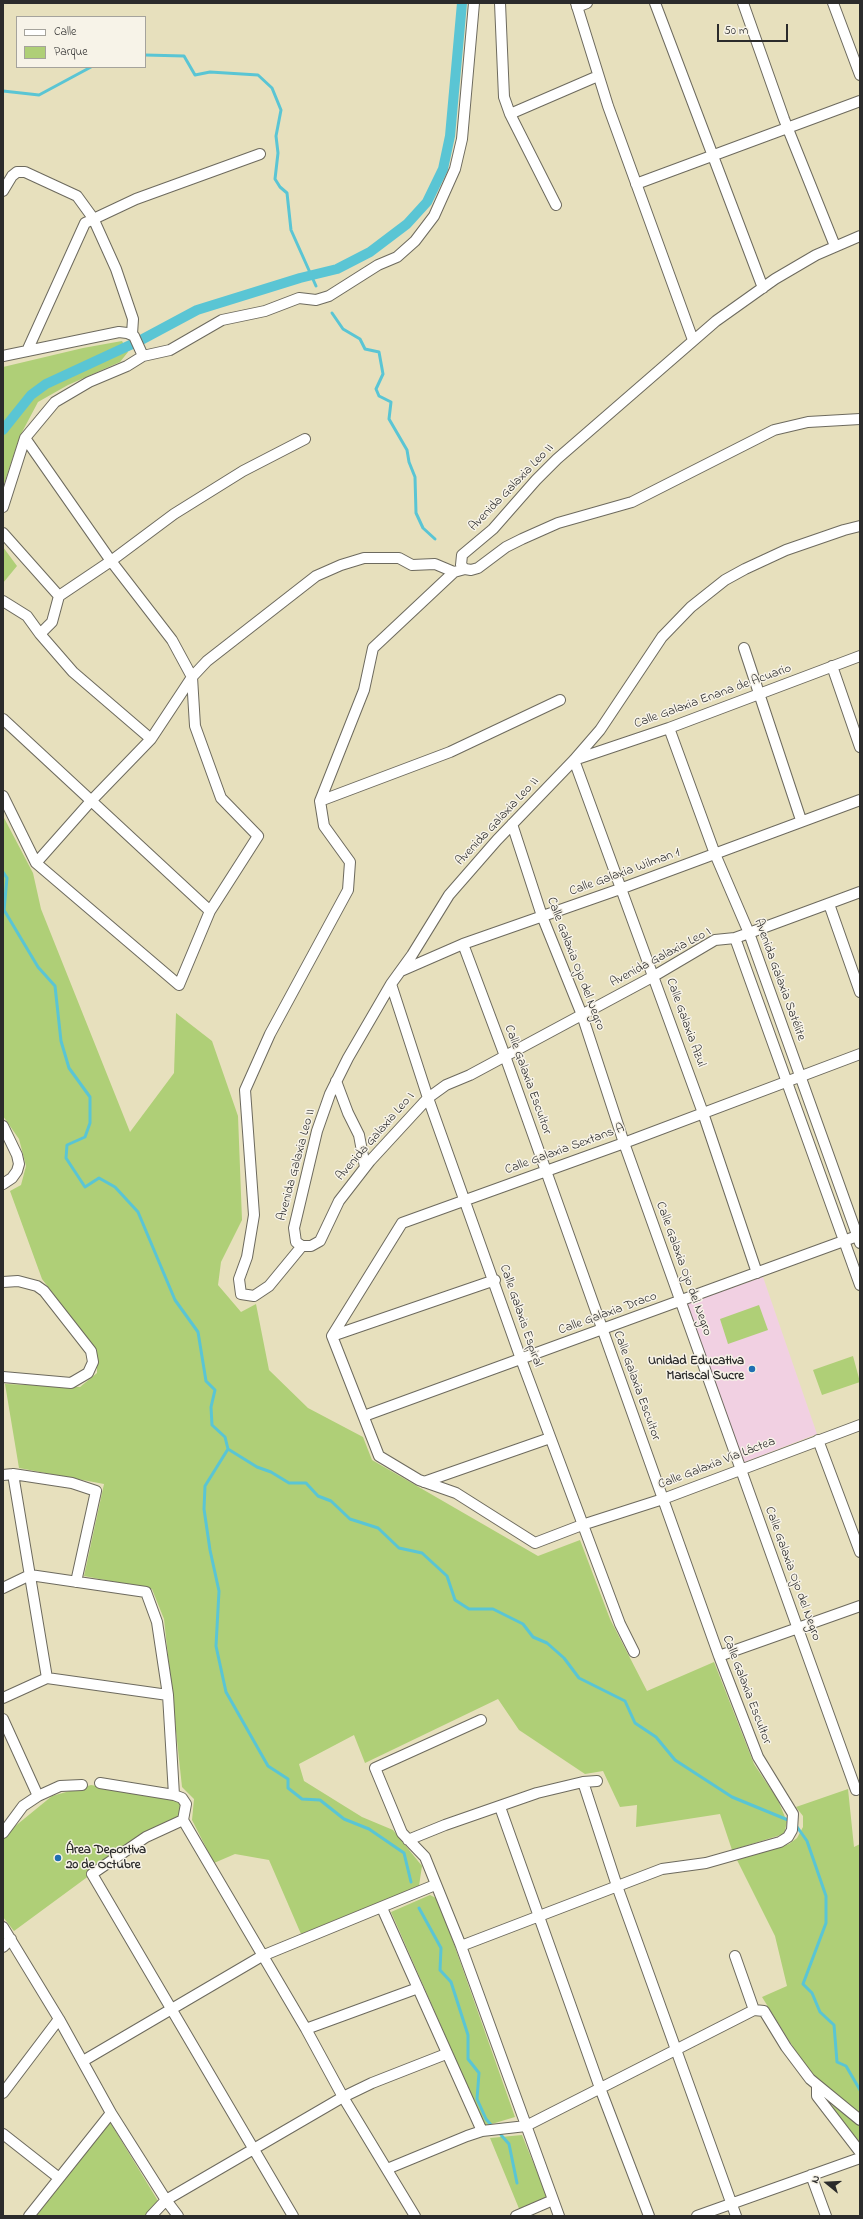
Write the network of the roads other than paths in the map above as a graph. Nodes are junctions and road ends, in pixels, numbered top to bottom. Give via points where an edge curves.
1 (474, 3) edge
2 (500, 3) edge
3 (587, 3) edge
4 (655, 3) edge
5 (743, 3) edge
6 (833, 3) edge
7 (576, 5) edge
8 (860, 75) edge
9 (598, 76) junction
10 (860, 100) edge
11 (510, 114) junction
12 (788, 128) junction
13 (260, 154) dead end
14 (713, 156) junction
15 (636, 184) junction
16 (3, 189) edge
17 (556, 205) dead end
18 (93, 218) junction
19 (860, 236) edge
20 (835, 246) junction
21 (763, 288) junction
22 (133, 335) junction
23 (694, 340) junction
24 (27, 351) junction
25 (3, 356) edge
26 (143, 356) junction
27 (860, 419) edge
28 (25, 438) junction
29 (305, 439) dead end
30 (3, 507) edge
31 (860, 526) edge
32 (3, 533) edge
33 (111, 561) junction
34 (465, 569) junction
35 (454, 572) junction
36 (59, 596) junction
37 (3, 601) edge
38 (40, 634) junction
39 (744, 648) dead end
40 (860, 656) edge
41 (832, 666) junction
42 (192, 677) junction
43 (759, 694) junction
44 (560, 700) dead end
45 (3, 719) edge
46 (669, 728) junction
47 (151, 739) junction
48 (860, 747) edge
49 (574, 760) junction
50 (3, 796) edge
51 (860, 800) edge
52 (92, 801) junction
53 (320, 801) junction
54 (801, 820) junction
55 (512, 824) junction
56 (715, 854) junction
57 (36, 863) junction
58 (620, 889) junction
59 (860, 892) edge
60 (829, 904) junction
61 (210, 911) junction
62 (542, 916) junction
63 (749, 933) junction
64 (735, 938) junction
65 (463, 944) junction
66 (400, 972) junction
67 (654, 976) junction
68 (391, 984) junction
69 (860, 992) edge
70 (582, 1015) junction
71 (860, 1054) edge
72 (505, 1056) junction
73 (800, 1077) junction
74 (336, 1081) junction
75 (787, 1083) junction
76 (428, 1098) junction
77 (703, 1113) junction
78 (3, 1126) edge
79 (624, 1143) junction
80 (365, 1167) junction
81 (546, 1171) junction
82 (3, 1184) edge
83 (465, 1199) junction
84 (859, 1238) edge
85 (844, 1241) junction
86 (302, 1246) junction
87 (757, 1273) junction
88 (495, 1280) junction
89 (3, 1282) edge
90 (860, 1285) edge
91 (681, 1301) junction
92 (602, 1329) junction
93 (332, 1336) junction
94 (521, 1359) junction
95 (3, 1377) edge
96 (364, 1416) junction
97 (860, 1425) edge
98 (550, 1438) junction
99 (818, 1440) junction
100 (740, 1469) junction
101 (14, 1474) junction
102 (3, 1476) edge
103 (424, 1482) junction
104 (663, 1499) junction
105 (582, 1525) junction
106 (860, 1552) edge
107 (30, 1575) junction
108 (76, 1582) junction
109 (3, 1588) edge
110 (860, 1606) edge
111 (798, 1629) junction
112 (634, 1652) dead end
113 (719, 1656) junction
114 (46, 1678) junction
115 (168, 1695) junction
116 (3, 1698) edge
117 (3, 1719) edge
118 (481, 1720) dead end
119 (597, 1781) dead end
120 (583, 1782) junction
121 (100, 1783) dead end
122 (82, 1785) dead end
123 (858, 1789) edge
124 (174, 1795) junction
125 (38, 1796) junction
126 (500, 1807) junction
127 (183, 1820) junction
128 (3, 1833) edge
129 (408, 1840) junction
130 (435, 1885) junction
131 (617, 1886) junction
132 (382, 1908) junction
133 (538, 1917) junction
134 (3, 1926) edge
135 (10, 1939) junction
136 (461, 1946) junction
137 (3, 1947) edge
138 (262, 1956) junction
139 (735, 1956) dead end
140 (418, 1988) junction
141 (171, 2009) junction
142 (754, 2010) junction
143 (59, 2019) junction
144 (306, 2029) junction
145 (676, 2048) junction
146 (446, 2054) junction
147 (83, 2061) junction
148 (817, 2087) junction
149 (600, 2088) junction
150 (3, 2093) edge
151 (343, 2097) junction
152 (111, 2113) junction
153 (860, 2120) edge
154 (526, 2126) junction
155 (482, 2131) junction
156 (3, 2134) edge
157 (254, 2149) junction
158 (860, 2152) edge
159 (860, 2158) edge
160 (387, 2169) junction
161 (811, 2175) junction
162 (59, 2178) junction
163 (166, 2200) junction
164 (553, 2200) junction
165 (732, 2204) junction
166 (29, 2216) edge
167 (151, 2216) edge
168 (178, 2216) edge
169 (293, 2216) edge
170 (415, 2216) edge
171 (516, 2216) edge
172 (559, 2216) edge
173 (649, 2216) edge
174 (697, 2216) edge
175 (736, 2216) edge
176 (826, 2216) edge

1 - 26 street via 462,139 455,169 434,216 415,241 397,256 329,296 316,300 299,298 265,311 222,320 170,350
2 - 11 street via 504,97
3 - 7 street
4 - 14 street
5 - 12 street
6 - 8 street
7 - 9 street
9 - 11 street
9 - 15 street
10 - 12 street
11 - 17 street
12 - 14 street
12 - 20 street
13 - 18 street via 144,196
14 - 15 street
14 - 21 street
15 - 23 street
16 - 18 street via 12,176 18,172 25,172 77,196
18 - 22 street via 116,269 133,319
18 - 24 street via 79,232
19 - 20 street, Avenida Galaxia Leo II
20 - 21 street, Avenida Galaxia Leo II
21 - 23 street, Avenida Galaxia Leo II via 737,304
22 - 24 street via 119,332
22 - 26 street
23 - 34 street, Avenida Galaxia Leo II via 557,459 493,529 462,555 461,565
24 - 25 street
26 - 28 street via 55,402
27 - 34 street via 808,422 774,430 632,502 558,523 506,547 478,568
28 - 30 street
28 - 33 street
29 - 33 street via 243,471 174,514
31 - 49 street, Avenida Galaxia Leo II via 786,550 725,580 691,607 662,637 619,703
32 - 36 street
33 - 36 street
33 - 42 street via 172,640
34 - 35 street
35 - 42 street via 435,564 412,565 399,558 364,558 341,565 316,576 207,661
35 - 53 street via 373,648 364,690
36 - 38 street via 52,622
37 - 38 street via 27,616
38 - 47 street via 73,672
39 - 43 street
40 - 41 street, Calle Galaxia Enana de Acuario
41 - 43 street, Calle Galaxia Enana de Acuario
41 - 48 street
42 - 47 street
42 - 61 street via 195,726 221,798 258,836
43 - 46 street, Calle Galaxia Enana de Acuario
43 - 54 street
44 - 53 street via 450,752
45 - 52 street
46 - 49 street, Calle Galaxia Enana de Acuario
46 - 56 street, Avenida Galaxia Satélite
47 - 52 street
49 - 55 street, Avenida Galaxia Leo II
49 - 58 street, Calle Galaxia Azul
50 - 57 street
51 - 54 street, Calle Galaxia Wilman 1
52 - 57 street
52 - 61 street
53 - 86 street via 324,826 350,862 348,890 270,1034 245,1090 254,1215 247,1257 239,1279 241,1294 254,1296 269,1286
54 - 56 street, Calle Galaxia Wilman 1
55 - 62 street, Calle Galaxia Ojo del Negro
55 - 66 street, Avenida Galaxia Leo II via 449,895
56 - 58 street, Calle Galaxia Wilman 1
56 - 63 street, Avenida Galaxia Satélite
57 - 61 street via 179,985
58 - 62 street, Calle Galaxia Wilman 1
58 - 67 street, Calle Galaxia Azul
59 - 60 street, Avenida Galaxia Leo I
60 - 63 street, Avenida Galaxia Leo I
60 - 69 street
62 - 65 street, Calle Galaxia Wilman 1
62 - 70 street, Calle Galaxia Ojo del Negro
63 - 64 street, Avenida Galaxia Leo I
63 - 73 street, Avenida Galaxia Satélite
64 - 67 street, Avenida Galaxia Leo I via 715,940
64 - 75 street, Avenida Galaxia Satélite
65 - 66 street, Calle Galaxia Wilman 1
65 - 72 street, Calle Galaxia Escultor
66 - 68 street, Avenida Galaxia Leo II
67 - 70 street, Avenida Galaxia Leo I
67 - 77 street, Calle Galaxia Azul
68 - 74 street, Avenida Galaxia Leo II
68 - 76 street, Calle Galaxis Espiral
70 - 72 street, Avenida Galaxia Leo I
70 - 79 street, Calle Galaxia Ojo del Negro
71 - 73 street, Calle Galaxia Sextans A
72 - 76 street, Avenida Galaxia Leo I via 446,1085
72 - 81 street, Calle Galaxia Escultor
73 - 75 street, Calle Galaxia Sextans A
73 - 84 street, Avenida Galaxia Satélite
74 - 80 street via 359,1135
74 - 86 street, Avenida Galaxia Leo II via 317,1131 294,1228 296,1242
75 - 77 street, Calle Galaxia Sextans A
75 - 85 street, Avenida Galaxia Satélite
76 - 80 street, Avenida Galaxia Leo I
76 - 83 street, Calle Galaxis Espiral
77 - 79 street, Calle Galaxia Sextans A
77 - 87 street, Calle Galaxia Azul
78 - 82 street via 19,1164 12,1178
79 - 81 street, Calle Galaxia Sextans A
79 - 91 street, Calle Galaxia Ojo del Negro
80 - 86 street, Avenida Galaxia Leo I via 339,1201 320,1241 311,1246
81 - 83 street, Calle Galaxia Sextans A
81 - 92 street, Calle Galaxia Escultor
83 - 88 street, Calle Galaxis Espiral
83 - 93 street, Calle Galaxia Sextans A via 402,1223
84 - 85 street, Calle Galaxia Draco
85 - 87 street, Calle Galaxia Draco
85 - 90 street, Avenida Galaxia Satélite
87 - 91 street, Calle Galaxia Draco
88 - 93 street
88 - 94 street, Calle Galaxis Espiral
89 - 95 street via 18,1281 37,1286 44,1291 91,1351 93,1362 88,1373 71,1383
91 - 92 street, Calle Galaxia Draco
91 - 100 street, Calle Galaxia Ojo del Negro
92 - 94 street, Calle Galaxia Draco
92 - 104 street, Calle Galaxia Escultor
93 - 96 street
94 - 96 street, Calle Galaxia Draco
94 - 98 street, Calle Galaxis Espiral
96 - 103 street via 379,1456
97 - 99 street, Calle Galaxia Vía Láctea
98 - 103 street
98 - 105 street, Calle Galaxis Espiral
99 - 100 street, Calle Galaxia Vía Láctea
99 - 106 street
100 - 104 street, Calle Galaxia Vía Láctea
100 - 111 street, Calle Galaxia Ojo del Negro
101 - 102 street
101 - 107 street
101 - 108 street via 72,1483 96,1490
103 - 105 street, Calle Galaxia Vía Láctea via 456,1493 535,1543
104 - 105 street, Calle Galaxia Vía Láctea
104 - 113 street, Calle Galaxia Escultor
105 - 112 street, Calle Galaxis Espiral via 620,1624
107 - 108 street
107 - 109 street
107 - 114 street
108 - 115 street via 146,1592 157,1622
110 - 111 street
111 - 113 street
111 - 123 street, Calle Galaxia Ojo del Negro
113 - 131 street, Calle Galaxia Escultor via 758,1757 794,1814 792,1830 788,1837 780,1842 706,1863 662,1869
114 - 115 street
114 - 116 street
115 - 124 street
117 - 125 street
118 - 129 street via 375,1768 402,1833
119 - 120 street
120 - 126 street via 537,1793
120 - 131 street
121 - 124 street
122 - 125 street via 60,1786
124 - 127 street via 182,1798 186,1804
125 - 128 street via 23,1806
126 - 129 street
126 - 133 street
127 - 138 street
127 - 141 street via 146,1838 92,1874
129 - 130 street via 425,1857
130 - 132 street
130 - 136 street
131 - 133 street
131 - 145 street
132 - 138 street
132 - 140 street
133 - 136 street
133 - 149 street
134 - 135 street
135 - 137 street
135 - 143 street
136 - 154 street
138 - 141 street
138 - 144 street
139 - 142 street
140 - 144 street
140 - 146 street
141 - 147 street
141 - 157 street
142 - 145 street
142 - 148 street via 764,2010 797,2063
143 - 147 street
143 - 150 street
144 - 151 street
145 - 149 street
145 - 165 street
146 - 151 street
146 - 155 street
147 - 152 street
148 - 153 street
148 - 158 street via 817,2096
149 - 154 street
149 - 173 street
151 - 157 street
151 - 160 street
152 - 162 street
152 - 163 street
154 - 155 street
154 - 164 street
155 - 160 street
156 - 162 street
157 - 163 street
157 - 169 street
159 - 161 street
160 - 170 street
161 - 165 street
161 - 176 street
162 - 166 street
163 - 167 street
163 - 168 street
164 - 171 street
164 - 172 street
165 - 174 street
165 - 175 street

